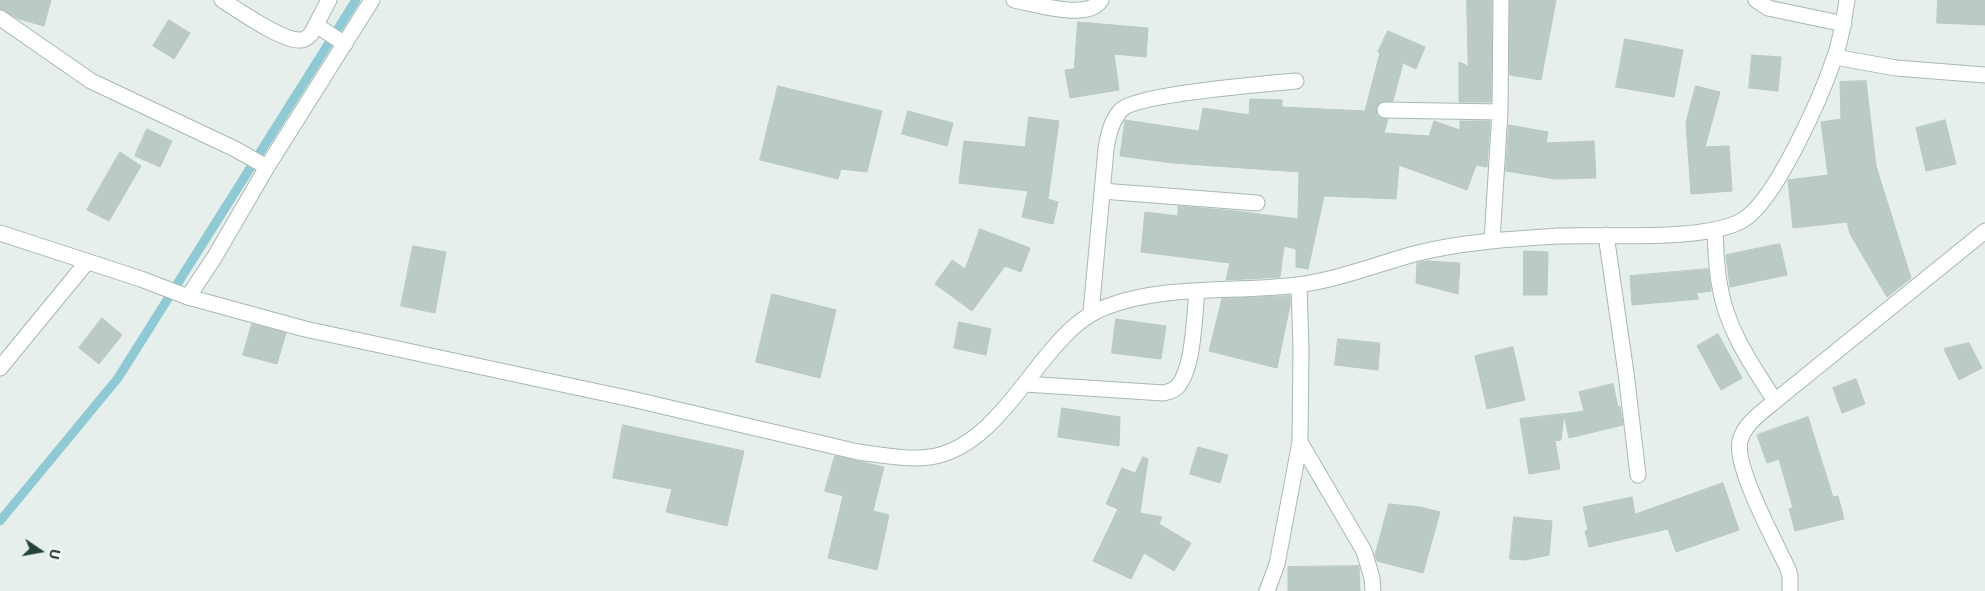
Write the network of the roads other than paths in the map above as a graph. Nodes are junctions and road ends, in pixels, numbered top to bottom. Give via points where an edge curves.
1 (222, 0) edge
2 (329, 0) edge
3 (372, 0) edge
4 (1014, 0) edge
5 (1101, 0) edge
6 (1501, 0) edge
7 (1756, 0) edge
8 (1847, 0) edge
9 (0, 18) edge
10 (1844, 24) junction
11 (317, 26) junction
12 (341, 42) junction
13 (1835, 57) junction
14 (1985, 76) edge
15 (1296, 81) dead end
16 (1385, 110) dead end
17 (1500, 112) junction
18 (263, 165) junction
19 (1102, 191) junction
20 (1258, 203) dead end
21 (1715, 230) junction
22 (1985, 231) edge
23 (0, 233) edge
24 (1606, 235) junction
25 (1492, 241) junction
26 (87, 262) junction
27 (1298, 285) junction
28 (1197, 292) junction
29 (181, 295) junction
30 (1091, 313) junction
31 (0, 368) edge
32 (1025, 384) junction
33 (1775, 401) junction
34 (1300, 442) junction
35 (1638, 475) dead end
36 (1267, 591) edge
37 (1373, 591) edge
38 (1790, 591) edge

1 - 11 street via 292,39 307,38
2 - 11 street
3 - 12 street
4 - 5 street via 1079,11 1094,8
6 - 17 street
7 - 10 street via 1768,8
8 - 10 street
9 - 18 street via 91,81
10 - 13 street
11 - 12 street
12 - 18 street
13 - 14 street via 1896,68
13 - 21 street via 1802,134 1766,198 1747,218
15 - 19 street via 1153,98 1127,106 1115,118 1111,128
16 - 17 street
17 - 25 street
18 - 29 street via 214,258
19 - 20 street
19 - 30 street
21 - 24 street
21 - 33 street via 1720,289 1731,327
22 - 33 street
23 - 26 street
24 - 25 street
24 - 35 street
25 - 27 street via 1415,254
26 - 29 street
26 - 31 street
27 - 28 street
27 - 34 street
28 - 30 street via 1153,294
28 - 32 street via 1188,364 1182,381 1172,391
29 - 32 street via 305,329 609,394 858,452 895,457 946,454 966,443 1006,408
30 - 32 street via 1060,340
33 - 38 street via 1747,427 1740,441 1740,456 1752,492 1788,569
34 - 36 street via 1277,564
34 - 37 street via 1364,551

